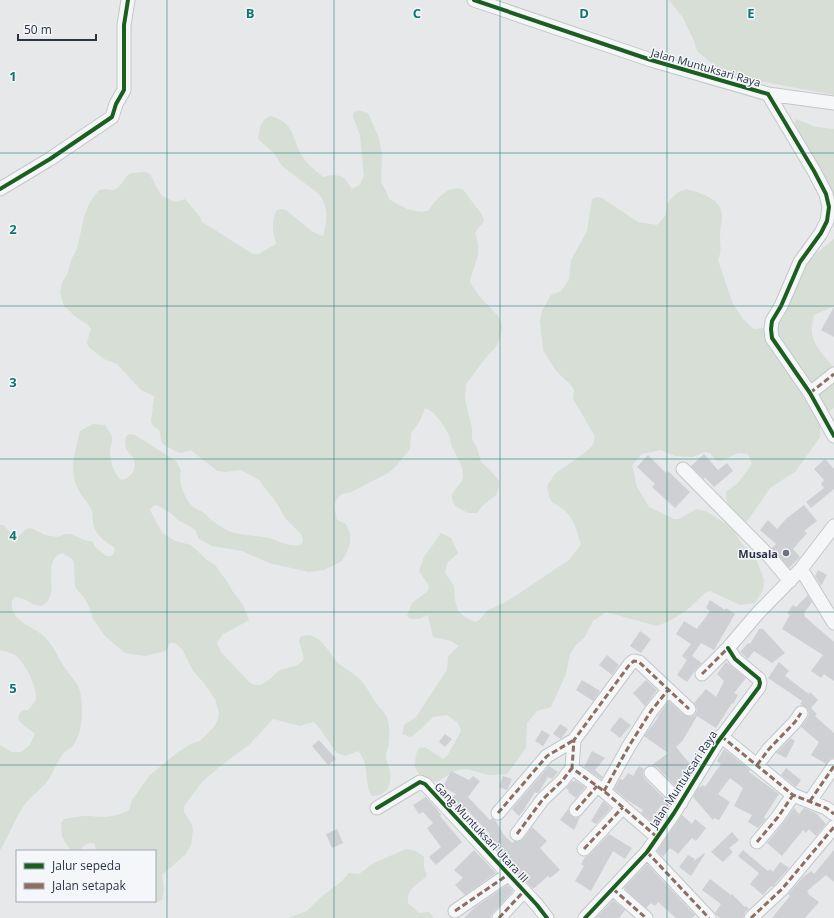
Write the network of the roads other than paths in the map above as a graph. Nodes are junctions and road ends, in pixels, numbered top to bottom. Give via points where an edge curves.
1 (128, 0) edge
2 (474, 0) edge
3 (768, 94) junction
4 (834, 104) edge
5 (0, 189) edge
6 (834, 374) edge
7 (810, 393) junction
8 (834, 436) edge
9 (683, 469) dead end
10 (834, 526) edge
11 (801, 569) junction
12 (790, 581) junction
13 (834, 623) edge
14 (728, 648) junction
15 (702, 674) dead end
16 (668, 690) junction
17 (689, 709) dead end
18 (801, 714) dead end
19 (721, 736) junction
20 (574, 740) junction
21 (757, 765) junction
22 (834, 766) edge
23 (572, 768) junction
24 (651, 773) dead end
25 (600, 788) junction
26 (793, 795) junction
27 (810, 801) junction
28 (681, 803) junction
29 (623, 807) junction
30 (377, 808) dead end
31 (576, 810) dead end
32 (498, 812) dead end
33 (834, 814) edge
34 (834, 827) edge
35 (517, 834) dead end
36 (657, 837) junction
37 (757, 842) dead end
38 (584, 849) dead end
39 (647, 852) junction
40 (509, 874) junction
41 (612, 889) junction
42 (524, 891) junction
43 (455, 911) dead end
44 (499, 918) edge
45 (547, 918) edge
46 (585, 918) edge
47 (646, 918) edge
48 (708, 918) edge
49 (752, 918) edge

1 - 5 street via 124,25 124,90 112,116 50,159
2 - 3 street, Jalan Muntuksari Raya via 651,60
3 - 4 street
3 - 7 street, Jalan Muntuksari Raya via 826,194 829,207 827,221 800,262 772,321 771,329 772,338
6 - 7 street
7 - 8 street, Jalan Muntuksari Raya
9 - 12 street via 770,557
10 - 11 street
11 - 12 street
11 - 13 street
12 - 14 street
14 - 15 street
14 - 19 street, Jalan Muntuksari Raya via 735,659 759,679 760,683
16 - 17 street
16 - 20 street via 639,662 634,661
16 - 25 street via 650,712
18 - 21 street
19 - 21 street
19 - 28 street, Jalan Muntuksari Raya
20 - 23 street
20 - 32 street via 547,756
21 - 26 street
22 - 27 street
23 - 25 street
23 - 35 street via 543,799
24 - 28 street
25 - 29 street
25 - 31 street
26 - 27 street
26 - 37 street
27 - 33 street
28 - 36 street, Jalan Muntuksari Raya
29 - 36 street
29 - 38 street
30 - 40 street, Gang Muntuksari Utara III via 420,782 425,784
34 - 49 street via 782,889
36 - 39 street, Jalan Muntuksari Raya
39 - 41 street, Jalan Muntuksari Raya
39 - 48 street
40 - 42 street, Gang Muntuksari Utara III
40 - 43 street
41 - 46 street, Jalan Muntuksari Raya
41 - 47 street
42 - 44 street
42 - 45 street, Gang Muntuksari Utara III

